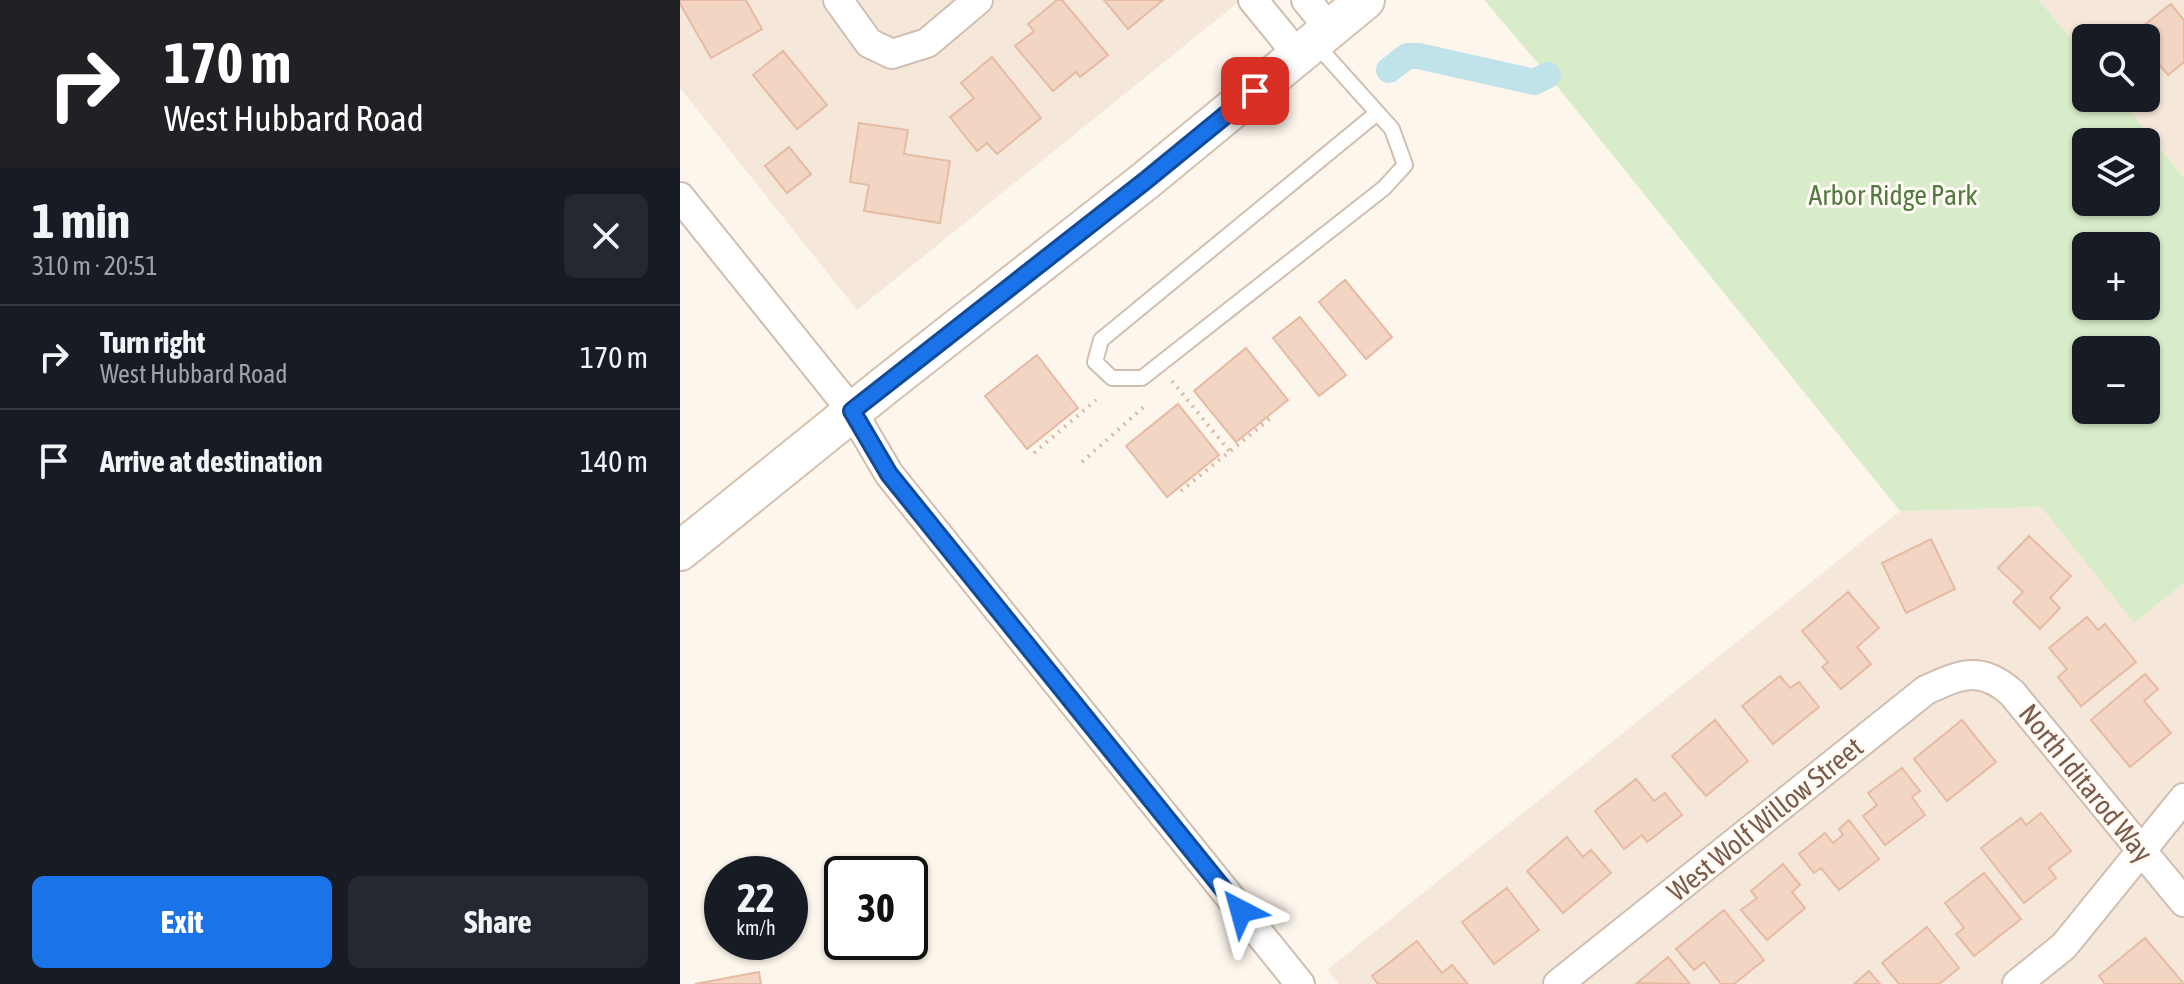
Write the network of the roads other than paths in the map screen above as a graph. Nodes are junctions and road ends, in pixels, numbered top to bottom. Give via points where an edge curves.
1 (838, 0) edge
2 (978, 0) edge
3 (1253, 0) edge
4 (1306, 0) edge
5 (1365, 0) edge
6 (1314, 42) junction
7 (1377, 113) junction
8 (680, 197) edge
9 (852, 411) junction
10 (680, 551) edge
11 (1981, 673) joint
12 (2184, 798) edge
13 (2141, 850) junction
14 (2184, 902) edge
15 (1300, 984) edge
16 (1558, 984) edge
17 (2017, 984) edge

1 - 2 street via 869,43 892,54 927,43
3 - 6 street
4 - 6 street
5 - 6 street
6 - 7 lane
6 - 9 street
7 - 7 lane via 1101,340 1095,362 1112,378 1142,378 1384,188 1405,165 1392,129
8 - 9 street
9 - 10 street
9 - 15 street via 889,474
11 - 13 street, North Iditarod Way via 2012,693
11 - 16 street, West Wolf Willow Street via 1926,690
12 - 13 street
13 - 14 street, North Iditarod Way
13 - 17 street via 2064,946

